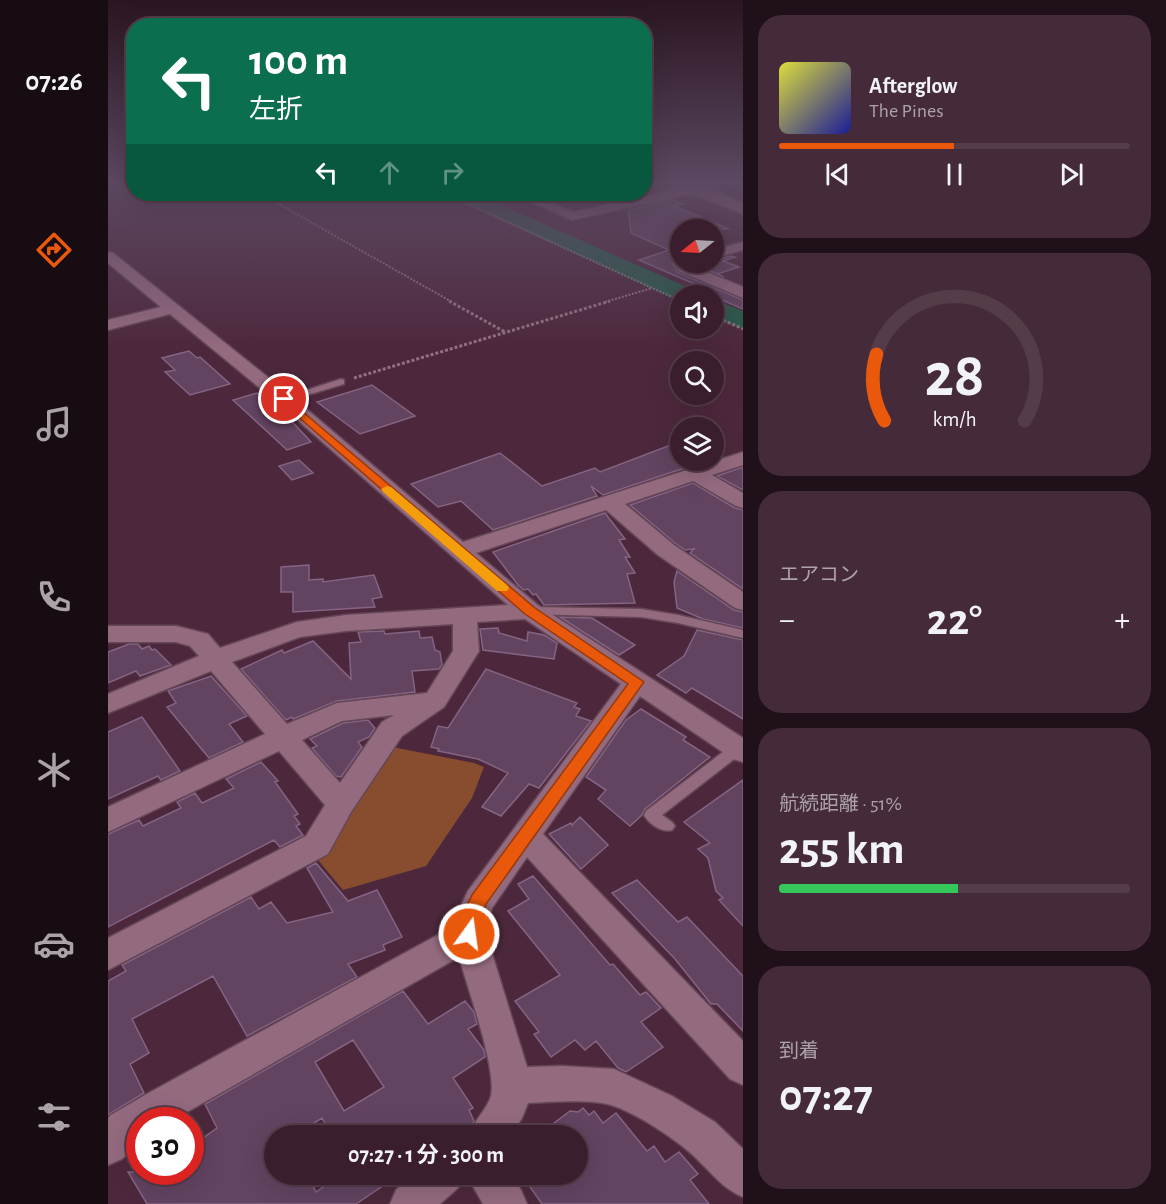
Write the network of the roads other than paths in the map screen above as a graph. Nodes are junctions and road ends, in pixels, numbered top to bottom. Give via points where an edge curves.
1 (740, 249) edge
2 (724, 252) edge
3 (108, 256) edge
4 (696, 273) edge
5 (743, 293) edge
6 (172, 309) junction
7 (108, 326) edge
8 (341, 382) road end
9 (284, 399) junction
10 (743, 458) edge
11 (696, 474) junction
12 (610, 502) junction
13 (743, 502) edge
14 (458, 551) junction
15 (743, 603) edge
16 (530, 611) junction
17 (465, 616) junction
18 (108, 634) edge
19 (743, 634) edge
20 (217, 658) junction
21 (636, 682) junction
22 (435, 701) junction
23 (108, 704) edge
24 (285, 737) junction
25 (740, 751) edge
26 (341, 804) junction
27 (108, 820) edge
28 (667, 826) dead end
29 (526, 836) junction
30 (469, 934) junction
31 (108, 955) edge
32 (743, 1067) edge
33 (511, 1086) junction
34 (496, 1125) edge
35 (108, 1145) edge
36 (743, 1177) edge
37 (432, 1185) edge
38 (494, 1185) edge
39 (410, 1204) edge
40 (507, 1204) edge

1 - 2 street
3 - 6 street
4 - 5 street
6 - 7 street
6 - 9 street
8 - 9 lane
9 - 14 street
10 - 11 street
11 - 12 street
11 - 13 street
12 - 14 street
12 - 15 street via 666,550
14 - 16 street
16 - 17 street
16 - 19 lane via 641,613
16 - 21 street
17 - 20 street via 315,626 276,635
17 - 22 street via 466,651
18 - 20 street via 190,636
20 - 23 street
20 - 24 street
21 - 25 street
21 - 29 street
22 - 24 street via 337,712
22 - 26 street via 392,729
24 - 26 street
24 - 27 street
25 - 28 lane via 651,815
26 - 31 street via 317,845
29 - 30 street via 479,900
29 - 32 street
30 - 33 street via 507,1060
30 - 35 street via 168,1102
33 - 34 street via 509,1105
33 - 36 street via 563,1084 614,1088 659,1109 701,1136
37 - 39 street
38 - 40 street

